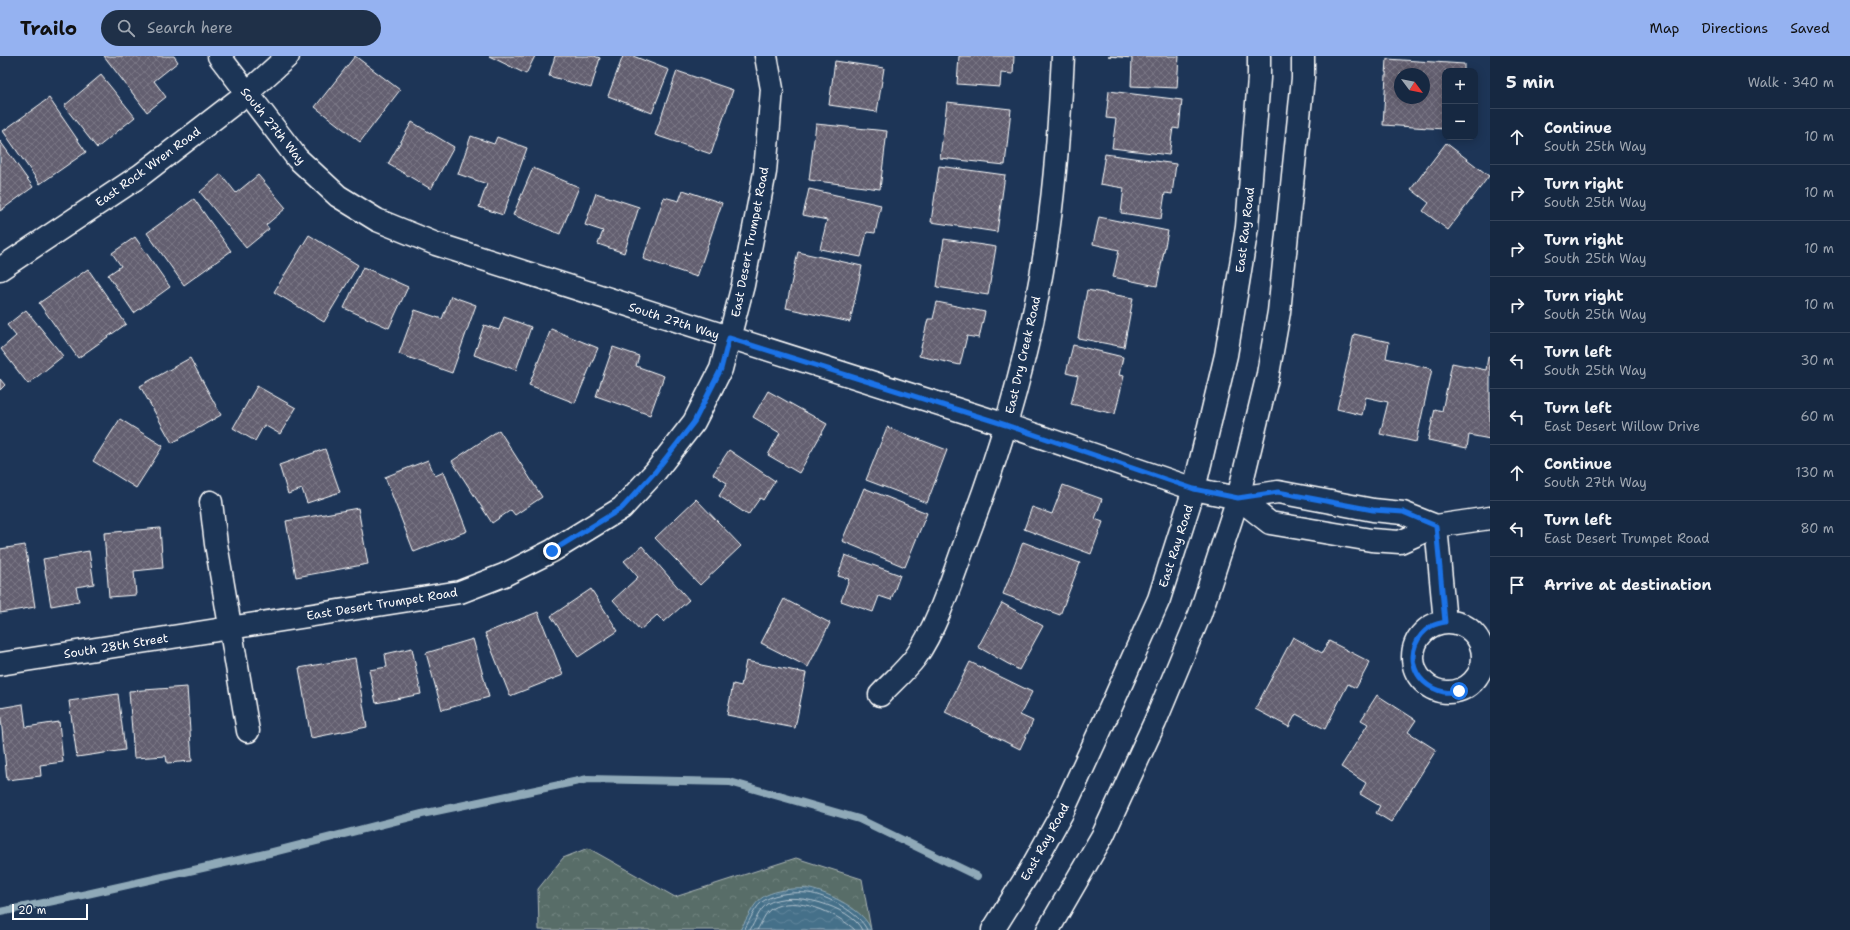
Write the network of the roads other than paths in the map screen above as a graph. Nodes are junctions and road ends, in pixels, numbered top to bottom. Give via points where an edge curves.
1 (219, 56) edge
2 (288, 56) edge
3 (766, 56) edge
4 (1063, 56) edge
5 (1259, 56) edge
6 (1303, 56) edge
7 (246, 94) junction
8 (0, 269) edge
9 (729, 338) junction
10 (1006, 425) junction
11 (1194, 489) junction
12 (1238, 498) junction
13 (210, 502) dead end
14 (1490, 518) edge
15 (1436, 526) junction
16 (1445, 622) dead end
17 (231, 628) junction
18 (0, 664) edge
19 (880, 695) dead end
20 (248, 731) dead end
21 (998, 923) edge
22 (1048, 930) edge

1 - 7 street, South 27th Way
2 - 7 street, East Rock Wren Road
3 - 9 street, East Desert Trumpet Road via 772,89 765,172 743,285
4 - 10 street, East Dry Creek Road via 1059,130 1048,232 1034,314
5 - 11 street, East Ray Road via 1247,227 1226,355
6 - 12 street via 1303,78 1279,312 1268,374
7 - 8 street, East Rock Wren Road via 141,175
7 - 9 street, South 27th Way via 296,158 338,196 377,220 436,244
9 - 10 street, South 27th Way
9 - 17 street, East Desert Trumpet Road via 721,369 694,422 655,472 622,508 552,551 504,575 460,592
10 - 11 street, South 27th Way
10 - 19 street, East Dry Creek Road via 995,464 936,618 915,657
11 - 12 street, South 27th Way
11 - 21 street, East Ray Road via 1158,600 1062,813
12 - 15 street via 1278,492 1373,510 1403,512
12 - 15 street via 1270,523 1371,540 1400,542
12 - 22 street via 1200,614 1155,722 1103,835
13 - 17 street
14 - 15 street
15 - 16 street
17 - 18 street, South 28th Street
17 - 20 street

